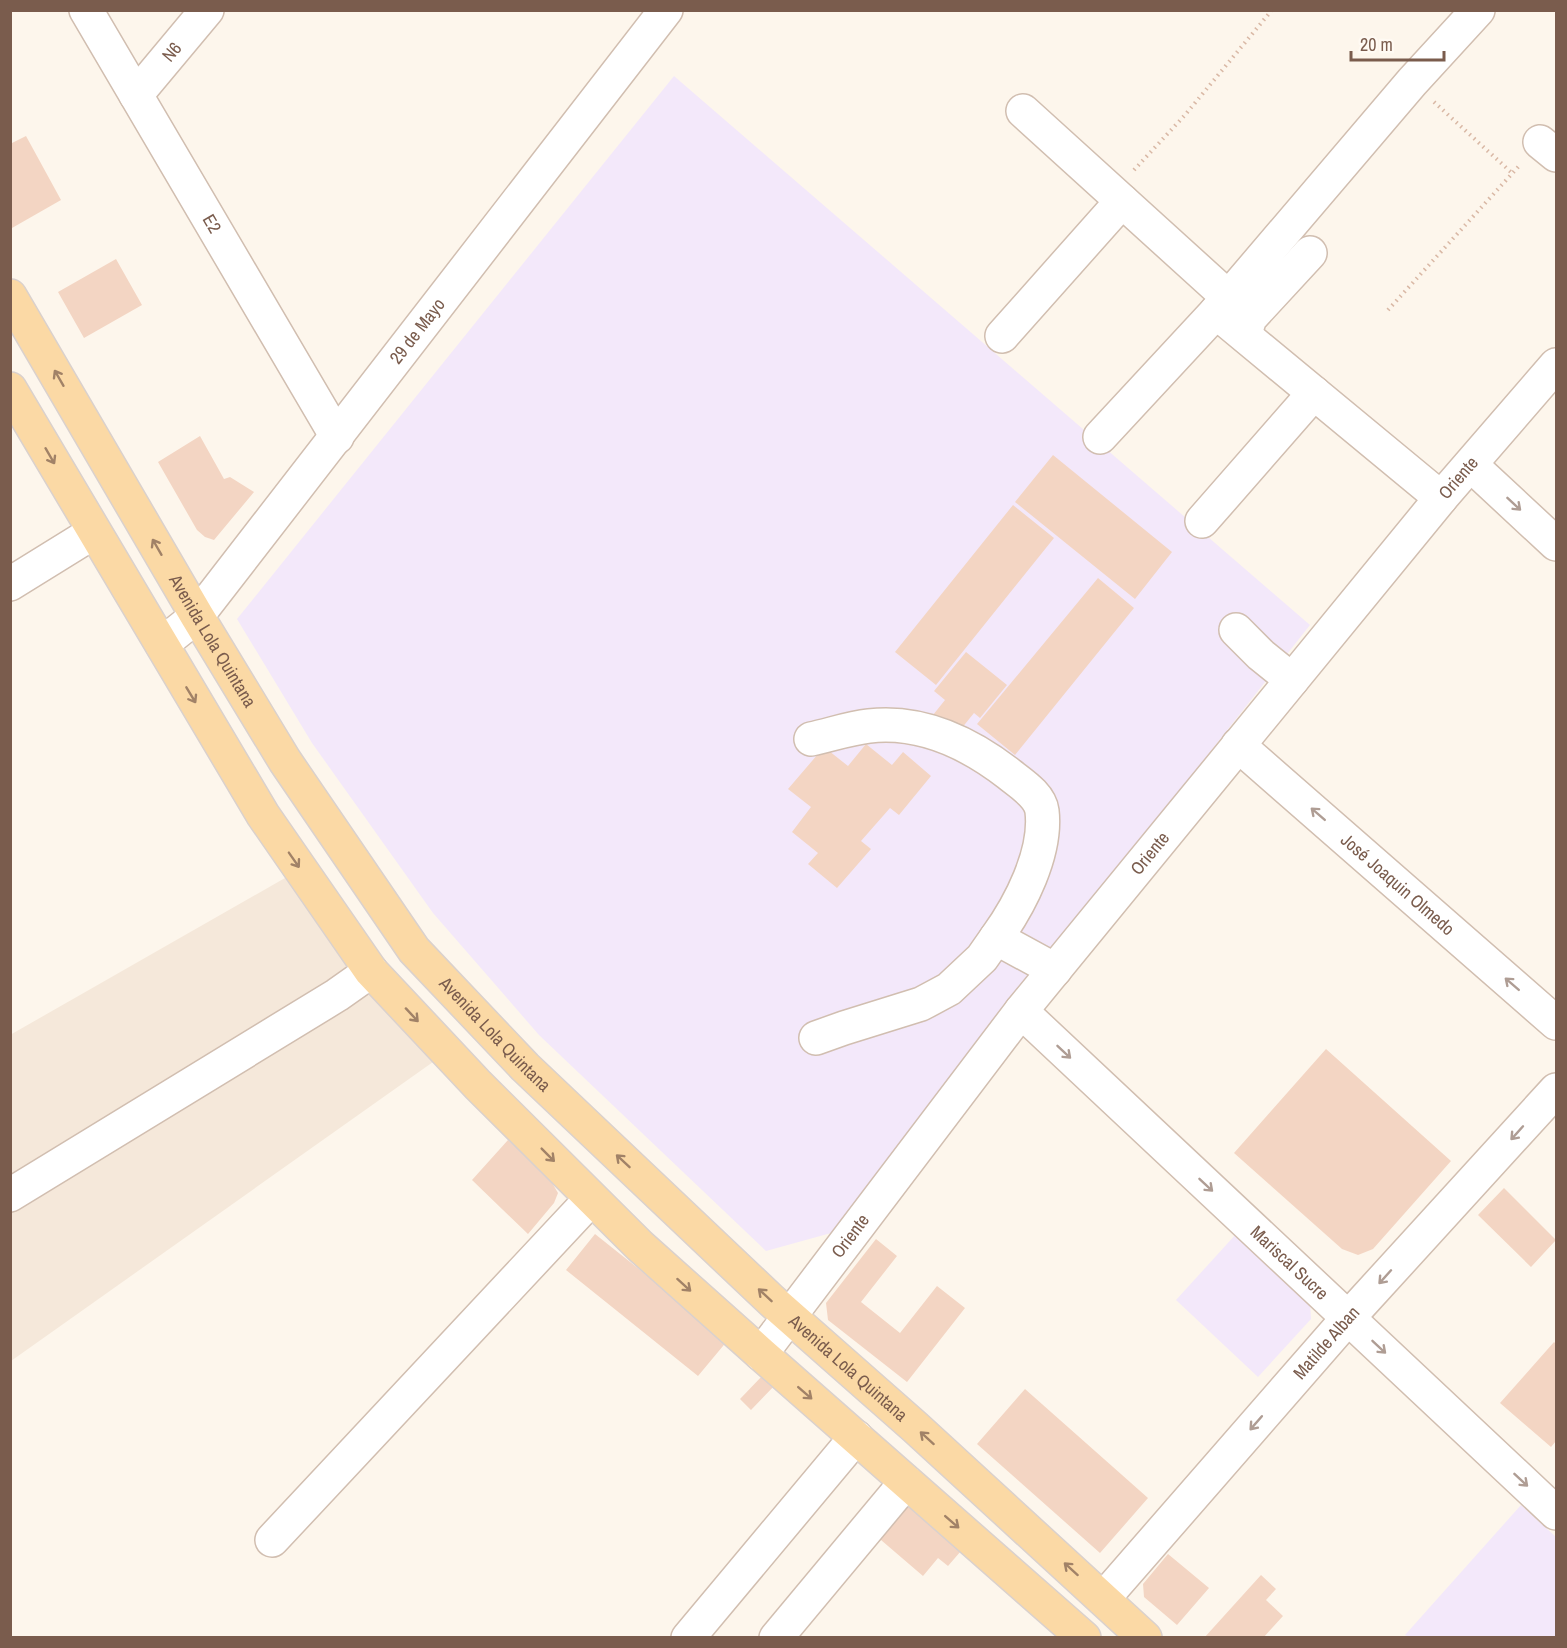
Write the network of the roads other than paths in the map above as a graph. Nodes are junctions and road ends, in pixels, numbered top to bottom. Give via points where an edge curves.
1 (86, 10) edge
2 (207, 10) edge
3 (1478, 10) edge
4 (662, 12) edge
5 (136, 95) junction
6 (1023, 111) dead end
7 (1118, 197) junction
8 (1310, 253) dead end
9 (10, 296) edge
10 (1222, 305) junction
11 (1002, 336) dead end
12 (1247, 337) junction
13 (1557, 365) edge
14 (10, 389) edge
15 (1314, 393) junction
16 (337, 437) junction
17 (1100, 437) dead end
18 (1471, 465) junction
19 (1441, 498) junction
20 (1202, 521) dead end
21 (94, 532) junction
22 (1557, 544) edge
23 (10, 584) edge
24 (197, 616) junction
25 (1236, 630) dead end
26 (162, 644) junction
27 (1292, 680) junction
28 (811, 739) dead end
29 (1239, 745) junction
30 (996, 938) junction
31 (1055, 970) junction
32 (371, 971) junction
33 (1021, 1011) junction
34 (1557, 1023) edge
35 (816, 1038) dead end
36 (1557, 1090) edge
37 (10, 1195) edge
38 (591, 1199) junction
39 (788, 1316) junction
40 (1348, 1318) junction
41 (761, 1354) junction
42 (856, 1437) junction
43 (906, 1482) junction
44 (1557, 1513) edge
45 (273, 1540) dead end
46 (1103, 1599) junction
47 (688, 1638) edge
48 (777, 1638) edge
49 (1084, 1638) edge
50 (1145, 1638) edge

1 - 5 street, E2
2 - 5 street, N6
3 - 10 street
4 - 16 street, 29 de Mayo
5 - 16 street, E2
6 - 7 street
7 - 10 street
7 - 11 street
8 - 12 street via 1250,318
24 -> 9 main road, Avenida Lola Quintana
10 - 12 street
10 - 17 street
12 - 15 street
13 - 18 street, Oriente
14 -> 21 main road
15 - 19 street
15 - 20 street
16 - 24 street, 29 de Mayo
18 - 19 street, Oriente
18 -> 22 street
19 - 27 street, Oriente
21 - 23 street
21 - 26 main road
24 - 26 street, 29 de Mayo
39 -> 24 main road, Avenida Lola Quintana via 525,1067 414,950 285,761
25 - 27 street
26 -> 32 main road via 263,815
27 - 29 street, Oriente
28 - 30 street via 869,726 904,726 942,735 987,757 1033,795 1042,809 1036,863 1023,894
29 - 31 street, Oriente
34 -> 29 street, José Joaquin Olmedo
30 - 31 street
30 - 35 street via 982,958 948,989 921,1004
31 - 33 street, Oriente
32 - 37 street
32 -> 38 main road
33 - 39 street, Oriente
33 -> 40 street, Mariscal Sucre
36 -> 40 street, Matilde Alban
38 -> 41 main road
38 - 45 street
39 - 41 street, Oriente
46 -> 39 main road, Avenida Lola Quintana
40 -> 44 street, Mariscal Sucre
40 -> 46 street, Matilde Alban
41 -> 42 main road
42 - 43 main road
42 - 47 street
43 - 48 street
43 -> 49 main road
46 - 50 main road, Avenida Lola Quintana

